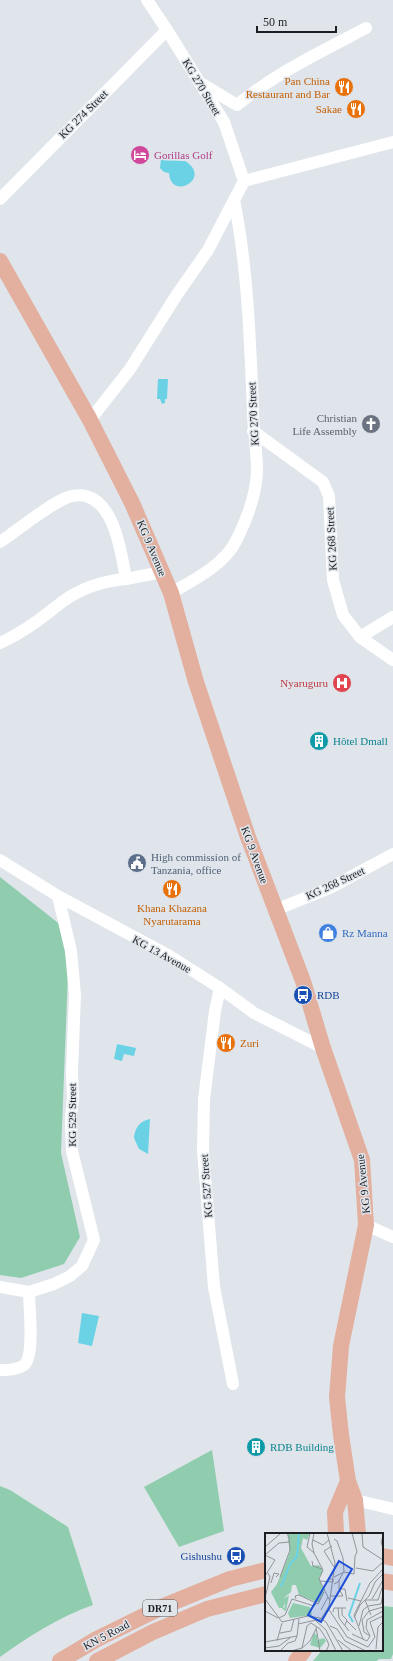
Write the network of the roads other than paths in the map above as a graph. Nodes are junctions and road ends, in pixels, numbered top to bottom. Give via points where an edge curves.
1 (147, 0) edge
2 (366, 28) dead end
3 (168, 30) junction
4 (199, 82) junction
5 (393, 142) edge
6 (244, 181) junction
7 (0, 199) edge
8 (234, 200) junction
9 (0, 261) edge
10 (90, 420) junction
11 (253, 431) junction
12 (0, 542) edge
13 (162, 572) junction
14 (126, 579) junction
15 (171, 593) junction
16 (393, 617) edge
17 (360, 637) junction
18 (0, 643) edge
19 (393, 660) edge
20 (393, 854) edge
21 (0, 860) edge
22 (58, 896) junction
23 (275, 910) junction
24 (220, 988) junction
25 (324, 1048) junction
26 (366, 1226) junction
27 (393, 1237) edge
28 (0, 1287) edge
29 (29, 1292) junction
30 (0, 1370) edge
31 (233, 1384) dead end
32 (348, 1481) junction
33 (355, 1500) junction
34 (393, 1509) edge
35 (336, 1533) edge
36 (358, 1533) edge
37 (383, 1556) edge
38 (393, 1558) edge
39 (265, 1570) edge
40 (383, 1581) edge
41 (393, 1583) edge
42 (265, 1594) edge
43 (303, 1651) edge
44 (60, 1661) edge
45 (97, 1661) edge
46 (296, 1661) edge

1 - 3 street, KG 270 Street
2 - 4 street via 275,77 237,105
3 - 4 street, KG 270 Street
3 - 7 street, KG 274 Street
4 - 6 street, KG 270 Street via 224,122
5 - 6 street
6 - 8 street
8 - 10 street via 208,250 130,369
8 - 11 street, KG 270 Street via 240,228 250,343
9 - 10 main road, KG 9 Avenue
10 - 13 main road, KG 9 Avenue via 132,503
11 - 15 street, KG 270 Street via 257,470 251,506 236,542 212,569
11 - 17 street, KG 268 Street via 323,482 329,496 333,580 337,597 343,615
12 - 14 street via 58,502 72,496 89,498 101,505 110,517
13 - 14 street
13 - 15 main road, KG 9 Avenue
14 - 18 street via 86,588 63,601 19,635
15 - 23 main road, KG 9 Avenue via 199,689
16 - 17 street
17 - 19 street, KG 268 Street
20 - 23 street, KG 268 Street via 330,888
21 - 22 street, KG 13 Avenue
22 - 24 street, KG 13 Avenue via 168,955
22 - 29 street, KG 529 Street via 71,951 75,995 73,1097 70,1118 72,1151 94,1240 82,1266 76,1271 54,1284
23 - 25 main road, KG 9 Avenue via 303,981
24 - 25 street, KG 13 Avenue via 254,1013
24 - 31 street, KG 527 Street via 204,1099 203,1150 214,1287
25 - 26 main road, KG 9 Avenue via 362,1160
26 - 27 street
26 - 32 main road, KG 9 Avenue via 341,1346 338,1390 341,1436
28 - 29 street, KG 529 Street
29 - 30 street via 29,1359 24,1366
32 - 33 main road, KG 9 Avenue
32 - 35 main road via 335,1512
33 - 34 street
33 - 36 main road, KG 9 Avenue
37 - 38 main road
39 - 44 main road, KN 5 Road / DR71 via 230,1579 164,1606 97,1639
40 - 41 main road
42 - 45 main road, KN 5 Road / DR71 via 207,1609 153,1632
43 - 46 main road

